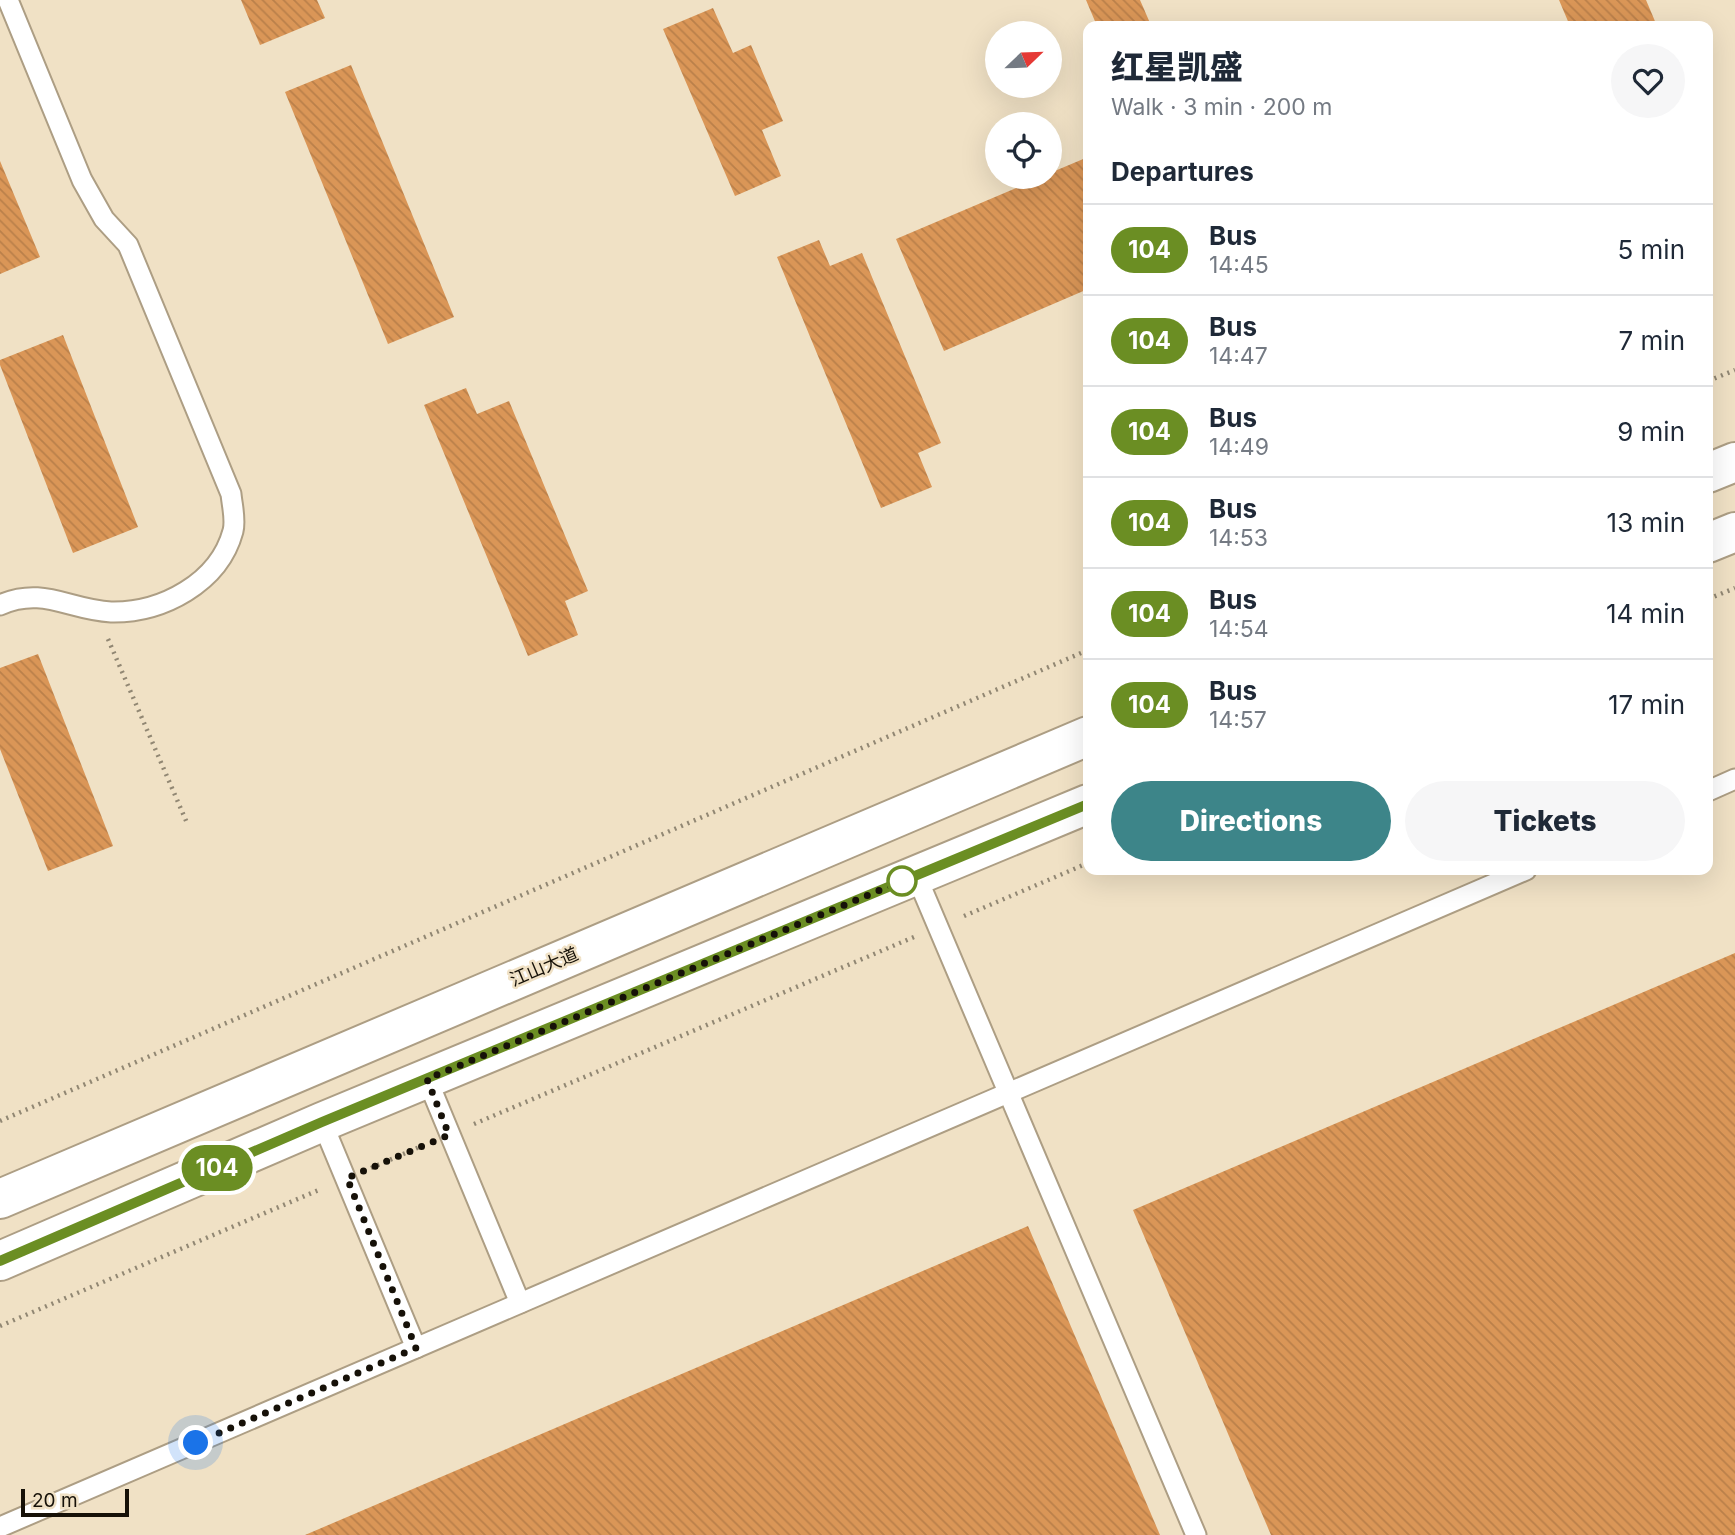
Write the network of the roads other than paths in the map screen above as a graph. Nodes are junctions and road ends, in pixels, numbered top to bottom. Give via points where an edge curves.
1 (8, 0) edge
2 (1735, 462) edge
3 (1713, 471) edge
4 (1735, 532) edge
5 (1713, 541) edge
6 (0, 605) edge
7 (1083, 738) edge
8 (1735, 779) edge
9 (1713, 789) edge
10 (1083, 805) edge
11 (916, 875) junction
12 (1502, 875) edge
13 (427, 1079) junction
14 (1007, 1093) junction
15 (322, 1122) junction
16 (0, 1199) edge
17 (0, 1261) edge
18 (520, 1303) junction
19 (416, 1348) junction
20 (0, 1527) edge
21 (1196, 1535) edge

1 - 6 lane via 82,180 104,219 128,245 231,494 234,528 223,558 201,581 146,609 111,612 39,596
2 - 3 main road
4 - 5 main road
7 - 16 main road, 江山大道
8 - 9 lane
10 - 11 main road
11 - 13 main road
11 - 14 lane
12 - 14 lane
13 - 15 main road
13 - 18 lane
14 - 18 lane
14 - 21 lane
15 - 17 main road
15 - 19 lane
18 - 19 lane
19 - 20 lane

